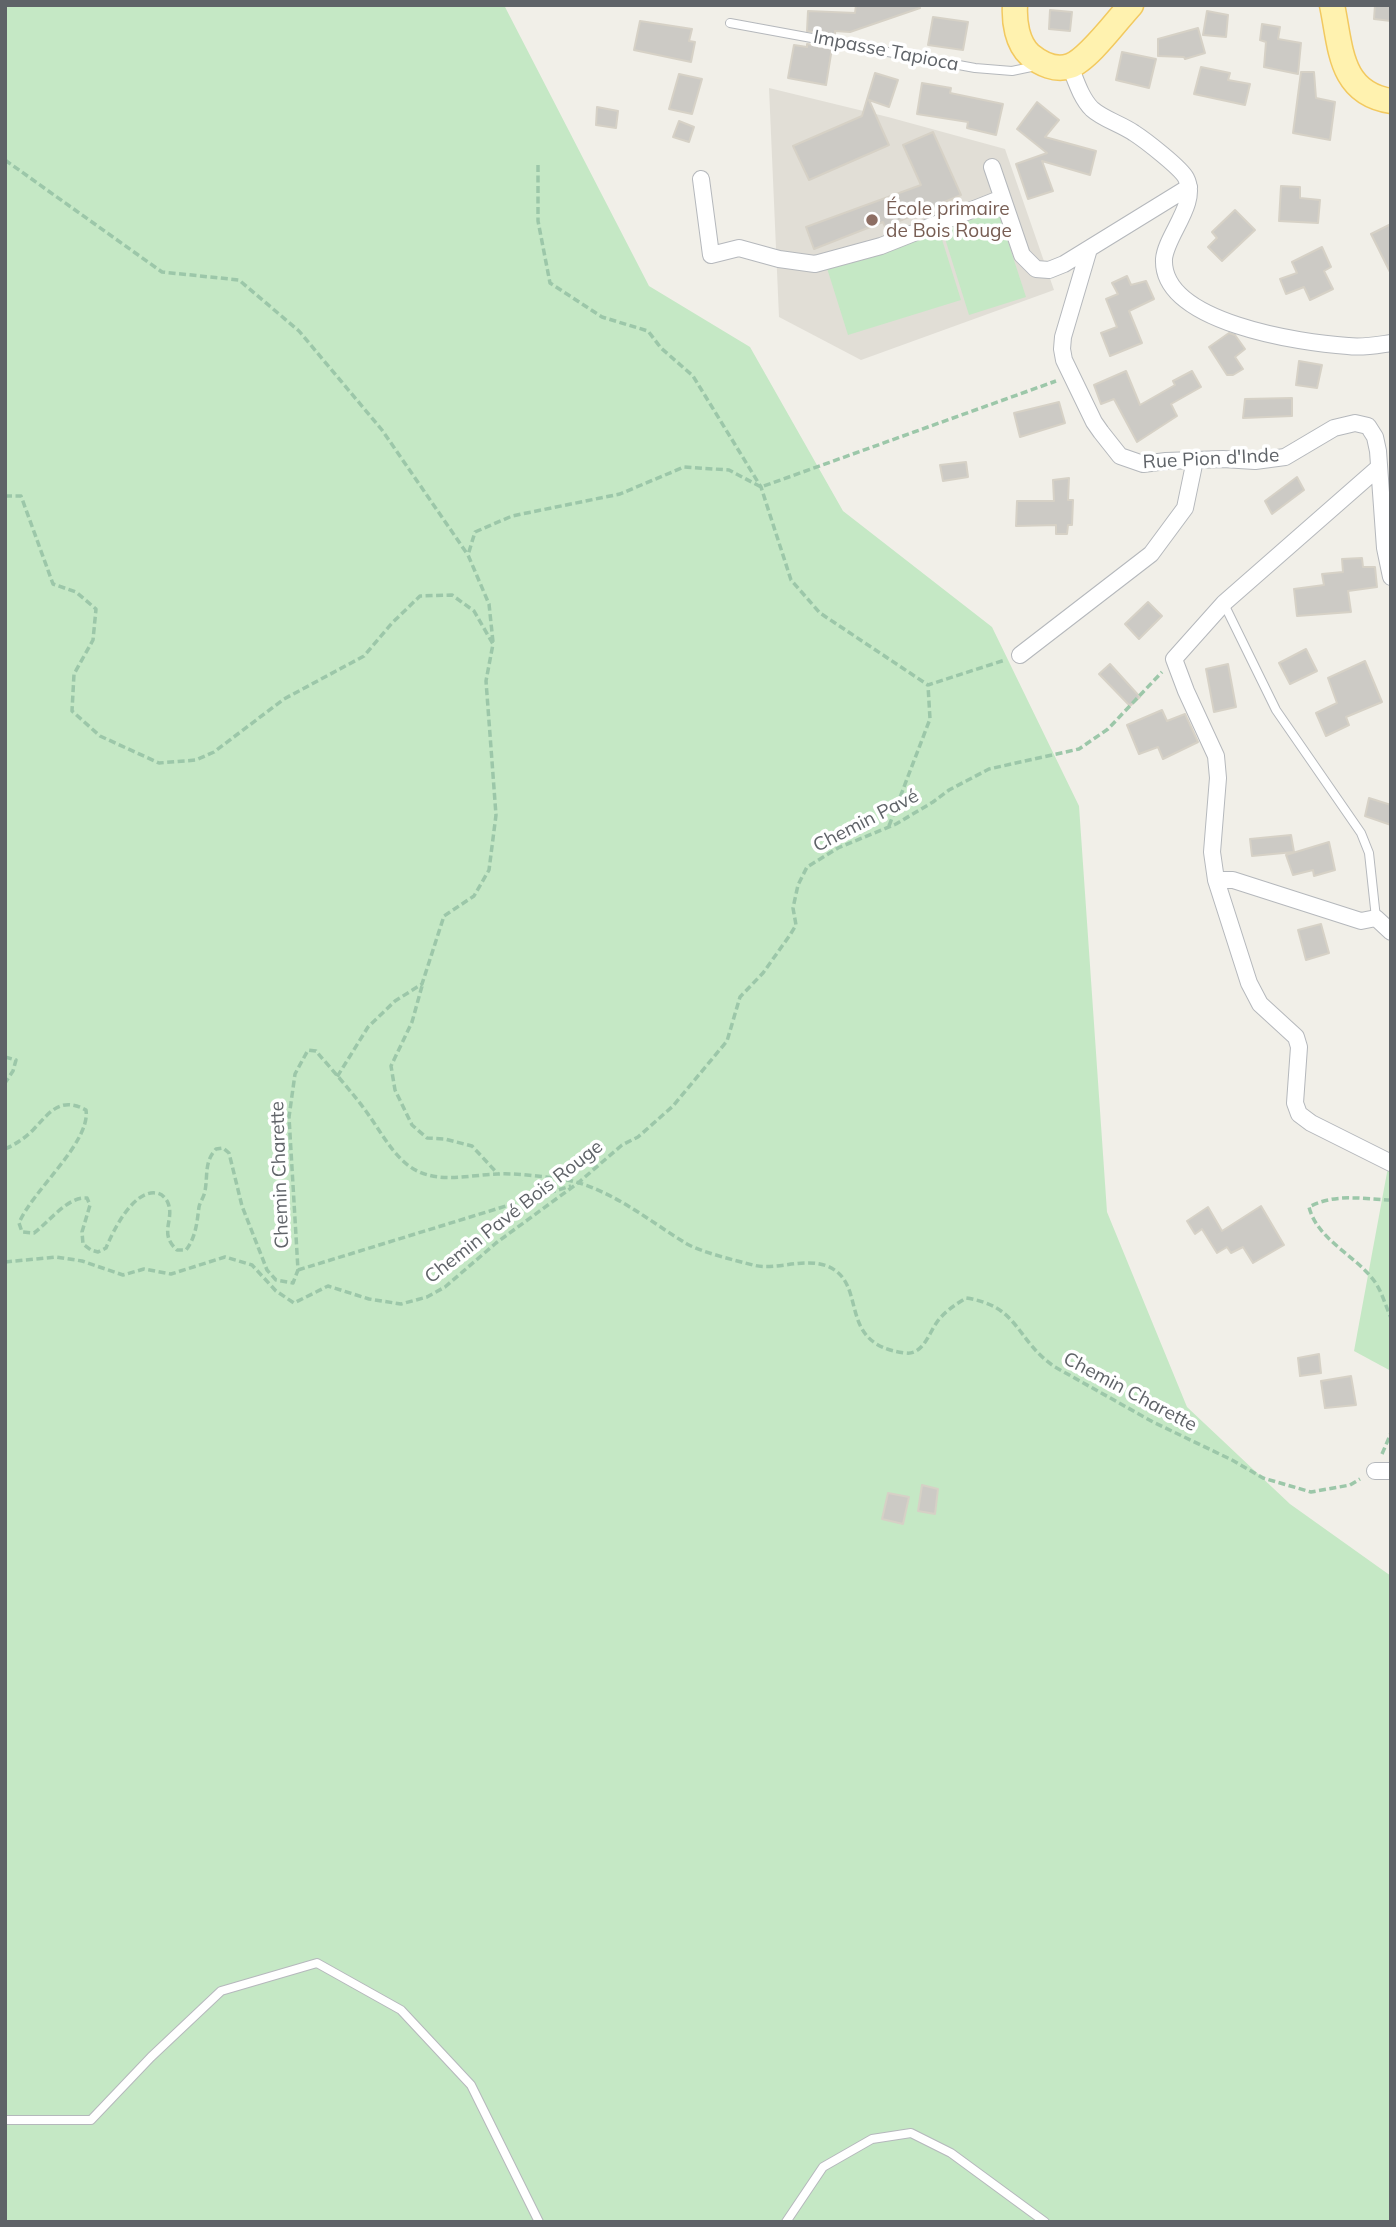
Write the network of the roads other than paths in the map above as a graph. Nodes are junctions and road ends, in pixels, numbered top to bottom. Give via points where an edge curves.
1 (1015, 5) edge
2 (1131, 5) edge
3 (1332, 5) edge
4 (730, 23) dead end
5 (1043, 65) junction
6 (1070, 66) junction
7 (1391, 102) edge
8 (992, 167) dead end
9 (701, 179) dead end
10 (1189, 187) junction
11 (1002, 198) junction
12 (1089, 249) junction
13 (1391, 343) edge
14 (1195, 460) junction
15 (1378, 468) junction
16 (1391, 577) edge
17 (1224, 603) junction
18 (1020, 654) road end
19 (1216, 880) junction
20 (1376, 918) junction
21 (1391, 932) edge
22 (1391, 1163) edge
23 (5, 2120) edge
24 (539, 2222) edge
25 (786, 2222) edge
26 (1045, 2222) edge

1 - 5 main road via 1016,32 1027,53
2 - 6 main road
3 - 7 main road via 1346,74 1360,90
4 - 5 lane, Impasse Tapioca via 975,68 1012,71
5 - 6 main road
6 - 10 street via 1093,109 1134,132 1179,170
8 - 11 street
9 - 11 street via 711,255 739,248 815,264 881,246
10 - 12 street
10 - 13 street via 1164,259 1168,278 1181,296 1221,320 1283,336 1348,346
11 - 12 street via 1022,255 1036,269 1049,270
12 - 14 street, Rue Pion d'Inde via 1062,349 1094,422 1120,456 1143,464
14 - 15 street, Rue Pion d'Inde via 1285,457 1334,428 1355,423 1368,426 1375,437
14 - 18 street via 1185,508 1151,554
15 - 16 street, Rue Pion d'Inde
15 - 17 street
17 - 19 street via 1174,659 1216,756 1212,852
17 - 20 lane via 1276,710 1361,833
19 - 20 street via 1233,880 1361,920
19 - 22 street via 1249,983 1260,1004 1296,1037 1295,1103 1299,1114
20 - 21 street
23 - 24 lane via 91,2120 221,1991 317,1963 401,2010 471,2084
25 - 26 lane via 823,2167 872,2139 911,2133 951,2153

